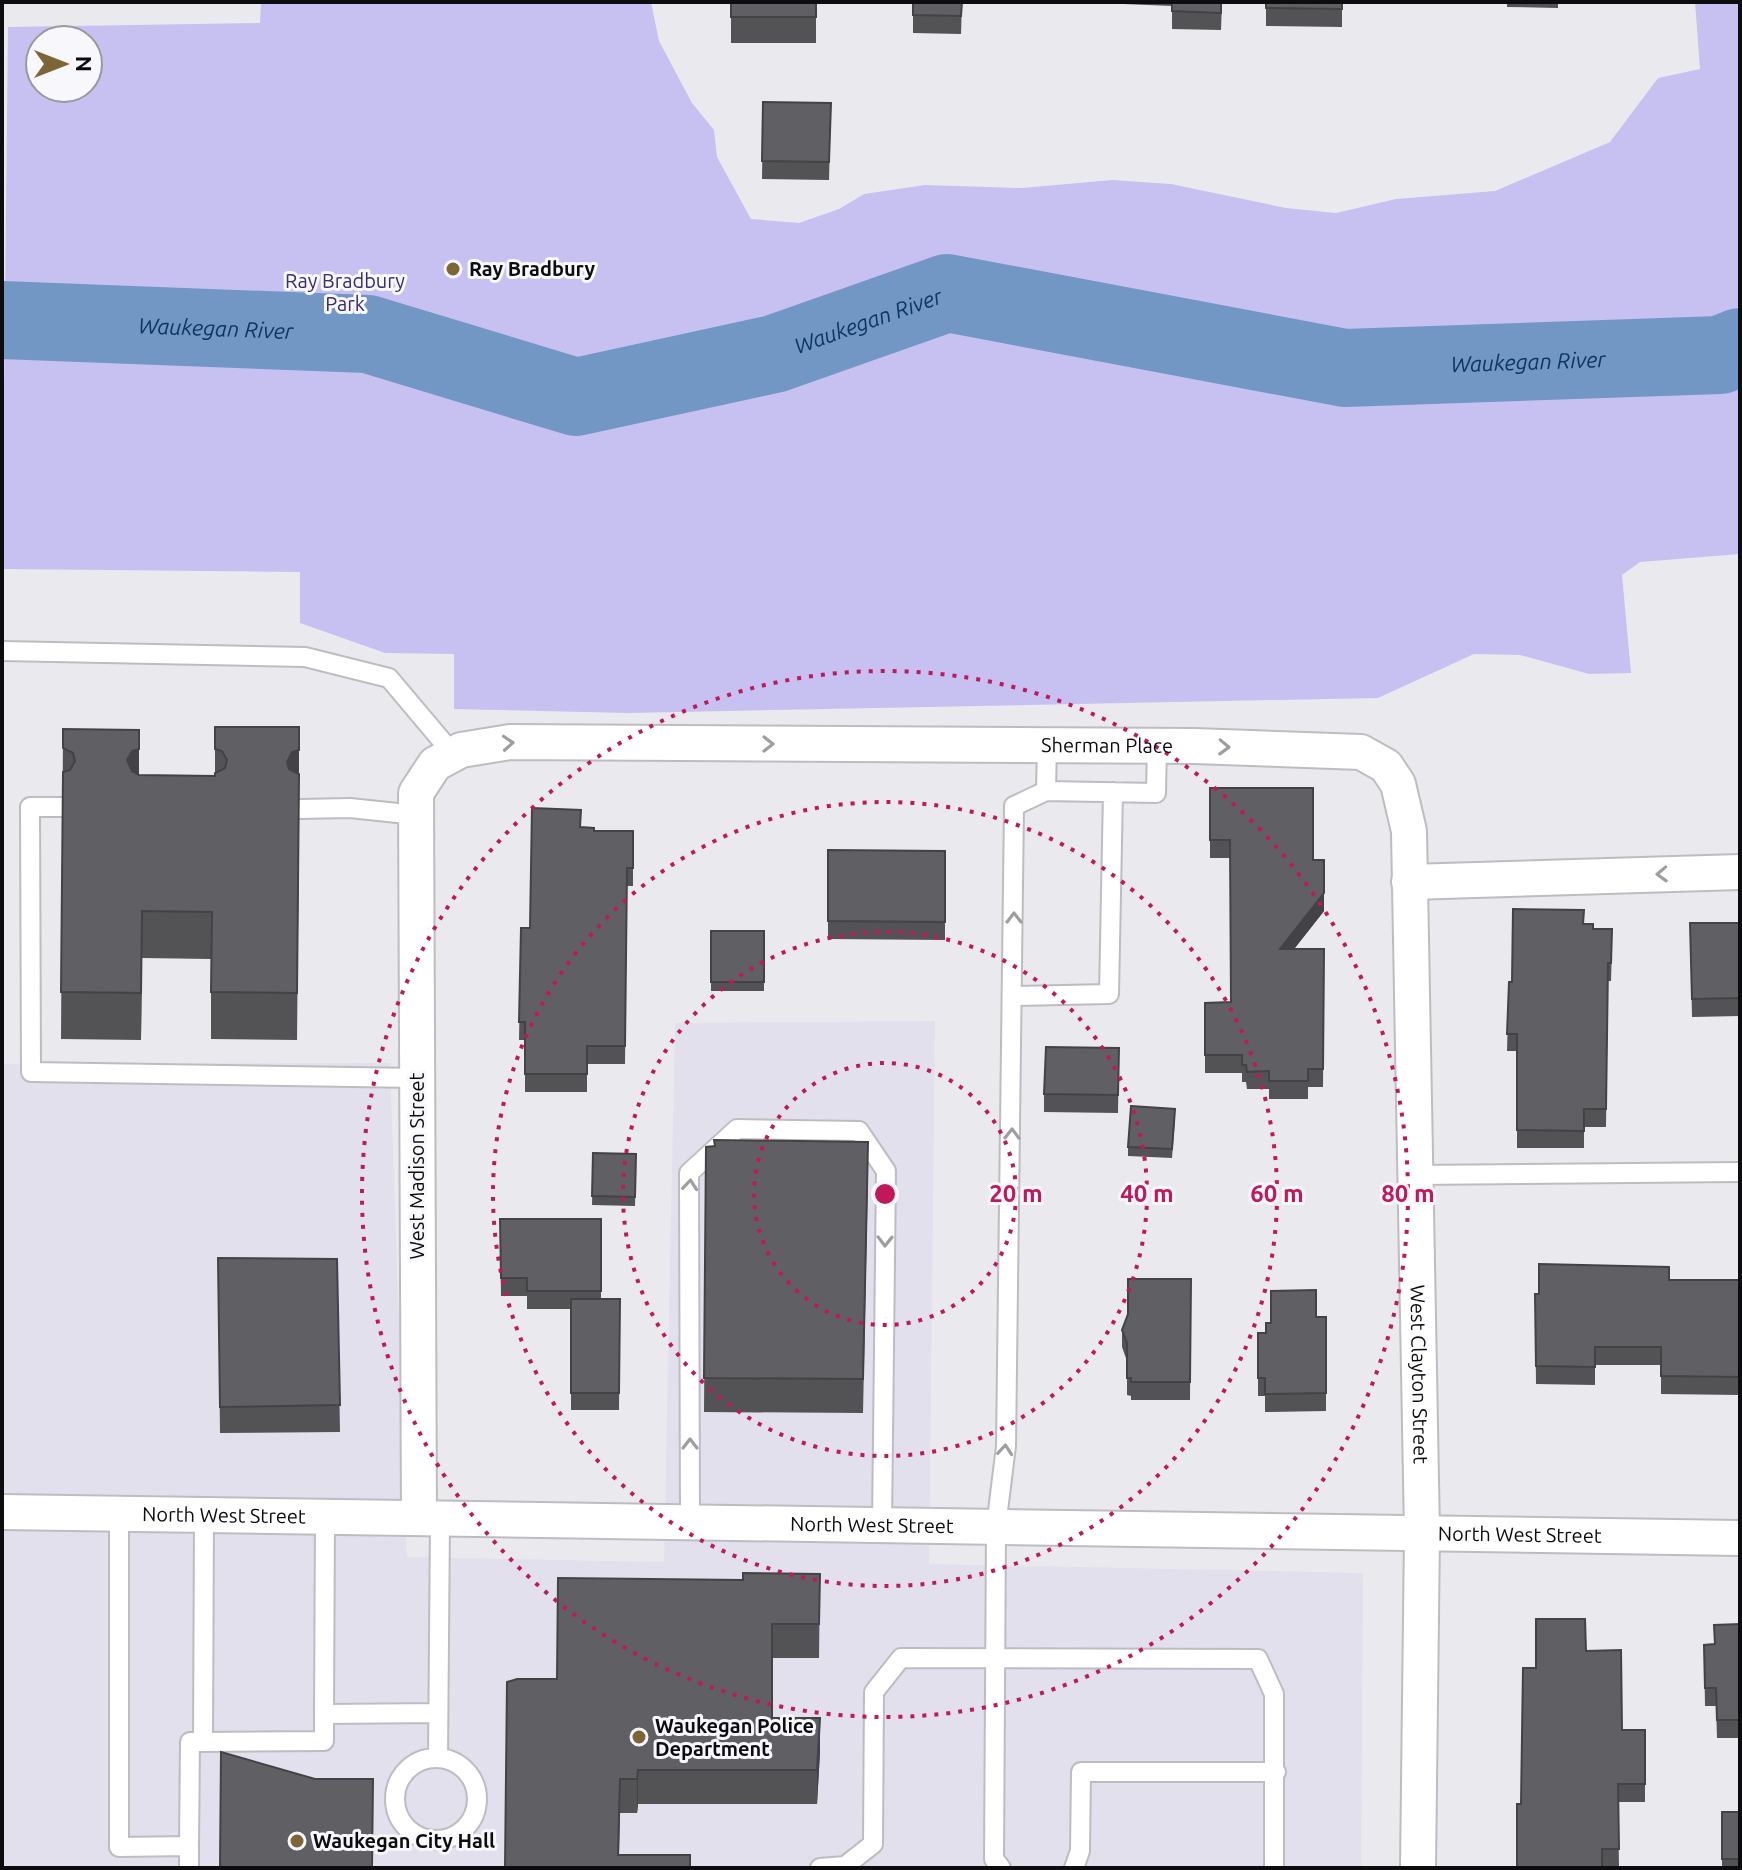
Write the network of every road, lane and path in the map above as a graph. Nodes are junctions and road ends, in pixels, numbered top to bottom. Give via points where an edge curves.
1 (2, 651) edge
2 (1047, 745) junction
3 (1157, 746) junction
4 (453, 754) junction
5 (1046, 791) junction
6 (1113, 792) junction
7 (63, 807) edge
8 (299, 809) edge
9 (416, 815) junction
10 (1740, 872) edge
11 (1409, 882) junction
12 (1014, 996) junction
13 (417, 1078) junction
14 (1740, 1172) edge
15 (1415, 1175) junction
16 (2, 1512) edge
17 (119, 1513) junction
18 (204, 1514) junction
19 (325, 1517) junction
20 (429, 1518) junction
21 (690, 1522) junction
22 (882, 1525) junction
23 (996, 1527) junction
24 (1422, 1533) junction
25 (1740, 1538) edge
26 (995, 1657) junction
27 (438, 1713) junction
28 (324, 1714) junction
29 (203, 1742) junction
30 (438, 1758) junction
31 (1276, 1772) junction
32 (189, 1846) junction
33 (189, 1868) edge
34 (820, 1868) edge
35 (1001, 1868) edge
36 (1074, 1868) edge
37 (1274, 1868) edge
38 (1418, 1868) edge

1 - 4 lane via 305,657 389,678
2 - 3 street, Sherman Place
4 -> 2 street, Sherman Place via 510,742
2 - 5 lane
3 - 6 lane via 1156,793
3 -> 11 street, Sherman Place via 1361,752 1386,766 1398,784 1409,831
4 - 9 street, Sherman Place via 435,764 416,793
5 - 6 lane
12 -> 5 lane via 1014,806
6 - 12 lane via 1109,994
7 - 13 lane via 30,807 31,1072
8 - 9 lane
9 - 13 street, West Madison Street
10 -> 11 street
11 - 15 street, West Clayton Street
23 -> 12 lane via 1006,1446
13 - 20 street, West Madison Street
14 - 15 lane
15 - 24 street, West Clayton Street
16 - 17 street, North West Street
17 - 18 street, North West Street
17 - 32 lane via 119,1847
18 - 19 street, North West Street
18 - 29 lane
19 - 20 street, North West Street
19 - 28 lane
20 - 21 street, North West Street
20 - 27 lane
21 - 22 street, North West Street
21 -> 22 lane via 689,1173 737,1129 859,1131 886,1171
22 - 23 street, North West Street
23 - 24 street, North West Street
23 - 26 lane
24 - 25 street, North West Street
24 - 38 street, West Clayton Street
26 - 31 lane via 1258,1659 1274,1694
26 - 34 lane via 901,1658 874,1692 873,1844 845,1866
26 - 35 lane via 994,1859
27 - 28 lane
27 - 30 lane
28 - 29 lane via 324,1741
29 - 32 lane via 190,1742
30 - 30 lane via 412,1765 396,1787 397,1814 404,1826 427,1839 454,1837 472,1818 476,1805 471,1778 451,1761
31 - 36 lane via 1081,1772 1080,1851
31 - 37 lane
32 - 33 lane

